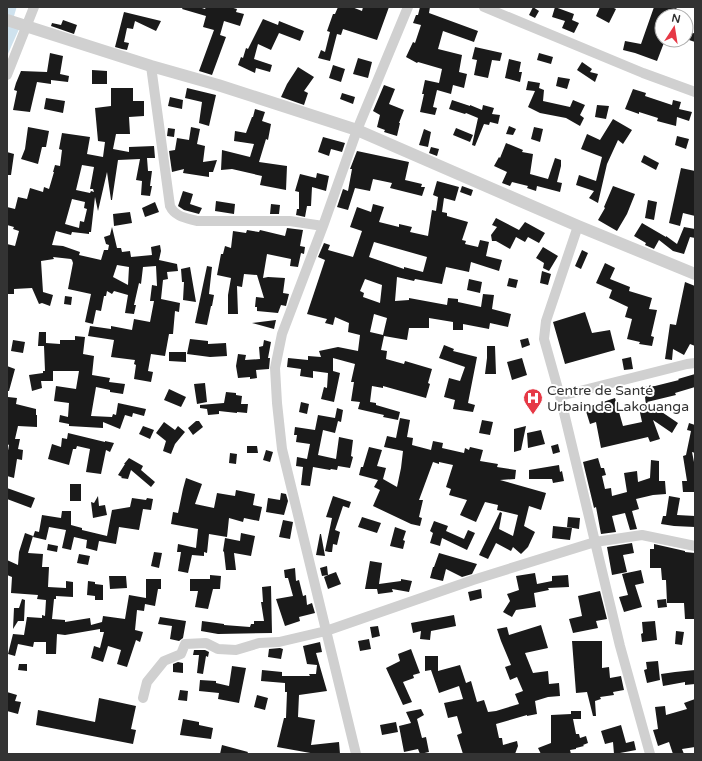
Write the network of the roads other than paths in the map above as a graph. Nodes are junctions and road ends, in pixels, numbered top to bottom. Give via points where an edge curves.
1 (34, 7) edge
2 (408, 7) edge
3 (484, 7) edge
4 (7, 20) edge
5 (26, 27) junction
6 (151, 66) junction
7 (7, 75) edge
8 (695, 92) edge
9 (357, 130) junction
10 (323, 226) junction
11 (578, 226) junction
12 (695, 274) edge
13 (695, 363) edge
14 (560, 396) junction
15 (595, 542) junction
16 (695, 546) edge
17 (326, 631) junction
18 (143, 698) dead end
19 (356, 754) edge
20 (650, 754) edge

1 - 5 street
2 - 9 street
3 - 8 street
4 - 5 street
5 - 6 street
5 - 7 street
6 - 9 street
6 - 10 street via 170,206 173,212 197,221 290,221
9 - 10 street
9 - 11 street
10 - 17 street via 282,334 275,368 276,403 282,449
11 - 12 street
11 - 14 street via 546,321 544,339
13 - 14 street
14 - 15 street
15 - 16 street via 642,535
15 - 17 street via 473,580
15 - 20 street
17 - 18 street via 279,642 259,643 236,650 218,649 206,643 185,644 181,654 164,662 147,682
17 - 19 street

